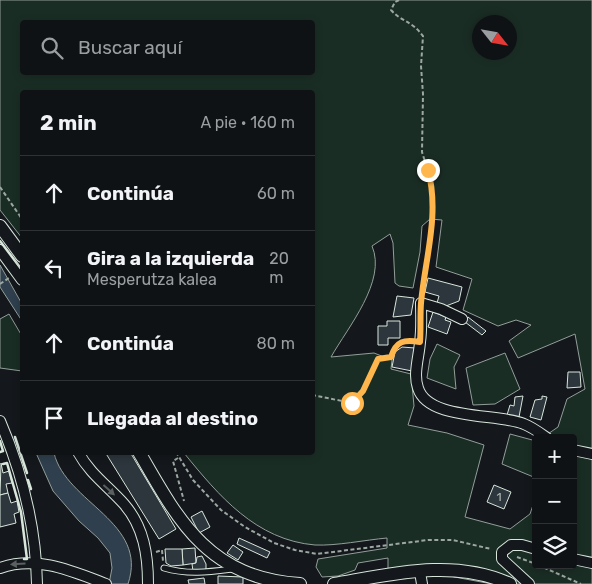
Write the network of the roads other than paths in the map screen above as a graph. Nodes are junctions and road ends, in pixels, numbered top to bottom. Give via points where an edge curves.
1 (0, 226) edge
2 (0, 250) edge
3 (20, 253) edge
4 (20, 277) edge
5 (462, 319) dead end
6 (0, 421) edge
7 (541, 434) edge
8 (577, 451) edge
9 (592, 454) edge
10 (80, 455) edge
11 (141, 455) edge
12 (532, 548) edge
13 (577, 560) edge
14 (37, 563) junction
15 (592, 563) edge
16 (0, 568) edge
17 (164, 568) dead end
18 (236, 568) junction
19 (421, 578) edge
20 (37, 584) edge
21 (106, 584) edge
22 (148, 584) edge
23 (300, 584) edge
24 (334, 584) edge
25 (510, 584) edge
26 (529, 584) edge

1 - 3 street
2 - 4 street
5 - 7 street via 421,303 416,377 423,397 462,415 523,423
6 - 14 street via 25,492
8 - 9 street
10 -> 22 street via 134,518 148,555
11 - 18 street via 174,514 196,540
12 - 26 street via 511,545 502,552 502,559
13 - 15 street
14 -> 16 street
14 - 20 street
14 - 21 street
17 - 18 lane via 204,573
18 - 23 street
19 - 24 street
19 - 25 street via 472,571

